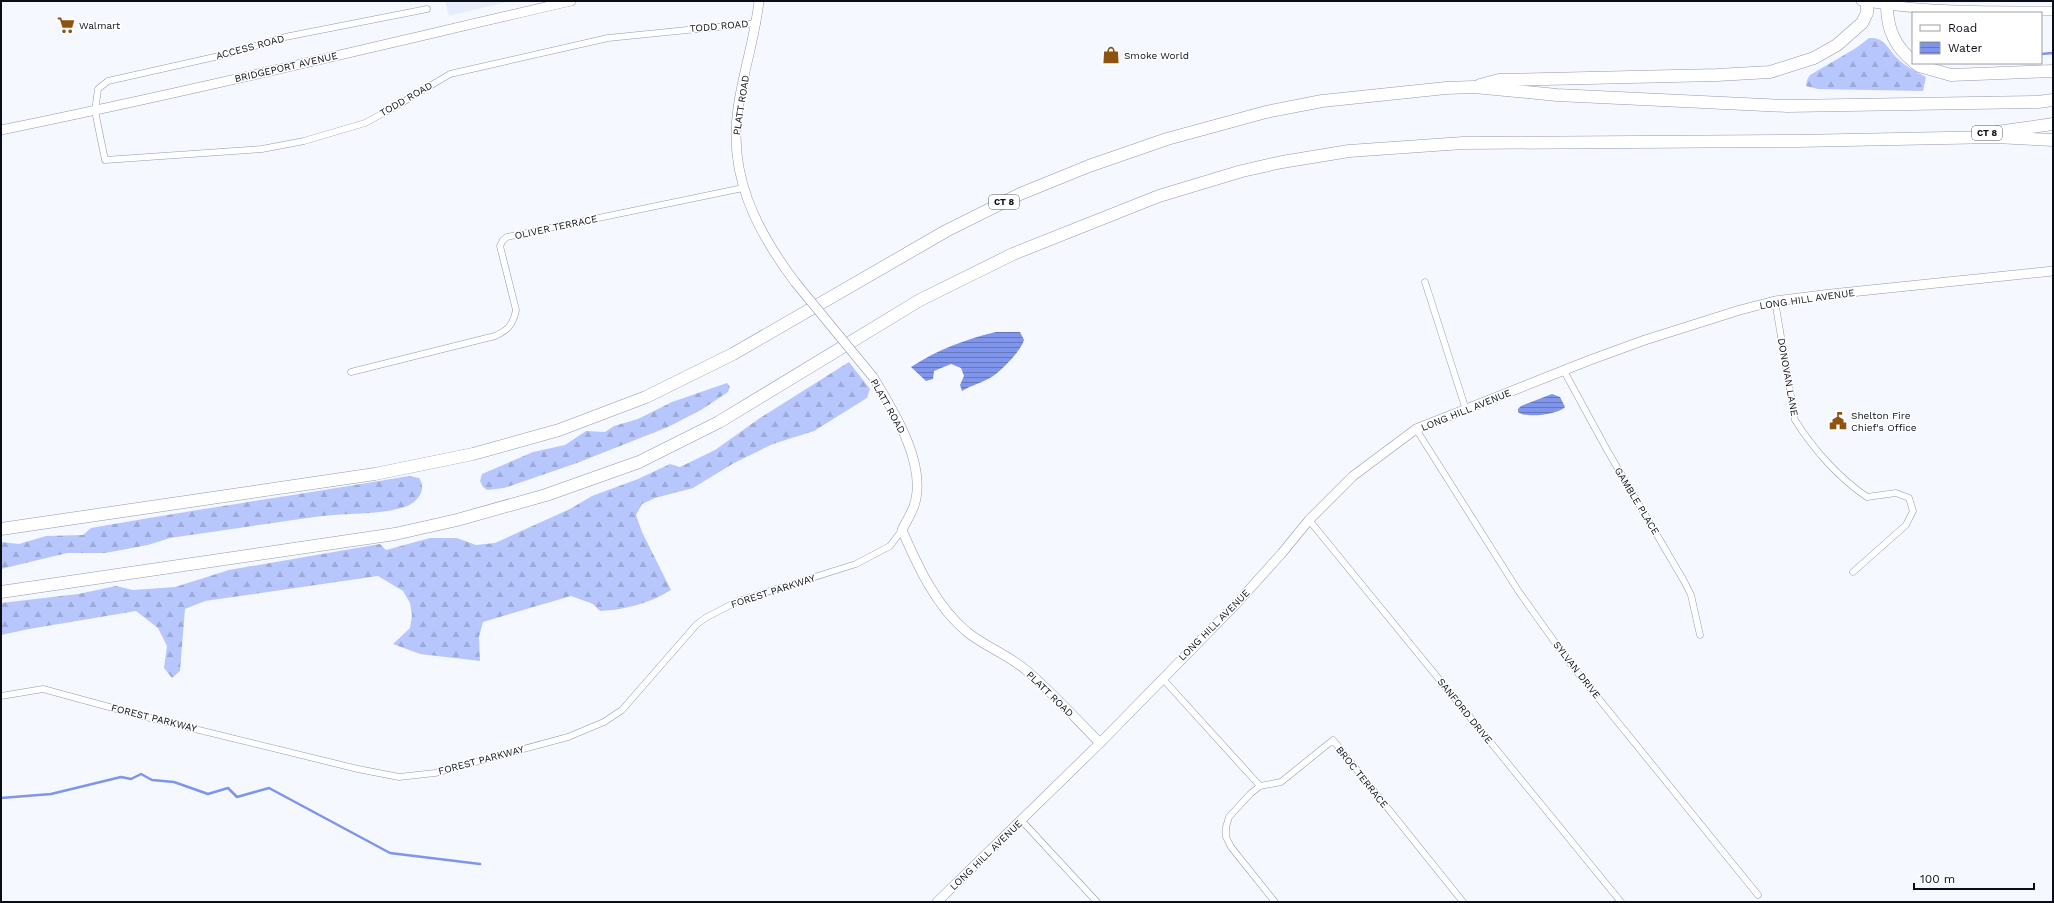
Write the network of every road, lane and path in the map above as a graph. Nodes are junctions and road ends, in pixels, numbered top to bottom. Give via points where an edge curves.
1 (571, 1) edge
2 (758, 1) edge
3 (1864, 2) edge
4 (1887, 6) junction
5 (427, 9) dead end
6 (2053, 11) edge
7 (757, 23) junction
8 (1912, 60) edge
9 (1916, 64) edge
10 (2053, 71) edge
11 (1474, 87) junction
12 (2053, 100) edge
13 (95, 111) junction
14 (2053, 124) edge
15 (1, 130) edge
16 (1921, 139) junction
17 (2053, 140) edge
18 (743, 188) junction
19 (2053, 271) edge
20 (1425, 282) dead end
21 (1775, 301) junction
22 (1564, 371) junction
23 (352, 372) dead end
24 (1466, 410) junction
25 (1416, 429) junction
26 (1309, 520) junction
27 (1, 529) edge
28 (902, 530) junction
29 (1852, 572) dead end
30 (1, 592) edge
31 (1700, 635) dead end
32 (1162, 678) junction
33 (1, 696) edge
34 (1100, 742) junction
35 (1260, 786) junction
36 (1022, 821) junction
37 (1758, 895) dead end
38 (937, 902) edge
39 (1097, 902) edge
40 (1275, 902) edge
41 (1464, 902) edge
42 (1621, 902) edge

1 - 13 street, BRIDGEPORT AVENUE
2 - 7 street, PLATT ROAD
3 - 4 street
3 - 11 highway via 1867,14 1862,23 1837,45 1814,58 1770,72 1499,80
4 - 6 street via 1972,11
4 - 8 highway via 1889,28 1895,42
5 - 13 street, ACCESS ROAD via 285,37 228,54 108,81 98,89
7 - 13 street, TODD ROAD via 608,38 450,74 365,123 331,135 262,149 105,160
7 - 18 street, PLATT ROAD via 738,108 735,140
9 - 10 highway via 1951,75
11 - 12 highway, CT 8 via 1556,95 1787,106
11 - 27 highway, CT 8 via 1322,101 1266,112 1167,139 1088,166 1020,194 946,231 733,354 646,397 559,430 474,454 375,474
13 - 15 street, BRIDGEPORT AVENUE
14 - 16 highway, CT 8
16 - 17 highway via 1996,137
16 - 30 highway, CT 8 via 1463,143 1349,151 1249,169 1159,196 1013,254 920,300 719,422 639,462 546,495 395,534
18 - 23 street, OLIVER TERRACE via 507,237 500,246 516,310 514,320 507,330 495,336
18 - 28 street, PLATT ROAD, bridge via 763,234 795,282 873,377 895,416 910,450 917,483 915,504
19 - 21 street, LONG HILL AVENUE
20 - 24 street
21 - 22 street, LONG HILL AVENUE via 1705,320 1610,352
21 - 29 street, DONOVAN LANE via 1795,420 1805,436 1853,488 1867,497 1896,493 1909,498 1913,511 1906,525
22 - 24 street, LONG HILL AVENUE
22 - 31 street, GAMBLE PLACE via 1607,450 1684,580 1691,596
24 - 25 street, LONG HILL AVENUE
25 - 26 street, LONG HILL AVENUE via 1353,476
25 - 37 street, SYLVAN DRIVE via 1519,592 1569,662
26 - 32 street, LONG HILL AVENUE via 1258,581
26 - 42 street, SANFORD DRIVE
28 - 33 street, FOREST PARKWAY via 890,546 856,564 738,601 707,617 697,624 622,710 604,722 568,737 435,773 399,777 358,769 43,689
28 - 34 street, PLATT ROAD via 938,599 951,617 980,641 1007,655 1027,671
32 - 34 street, LONG HILL AVENUE
32 - 35 street
34 - 36 street, LONG HILL AVENUE
35 - 40 street via 1229,817 1226,837 1231,847
35 - 41 street, BROC TERRACE via 1281,782 1333,740
36 - 38 street, LONG HILL AVENUE
36 - 39 street

